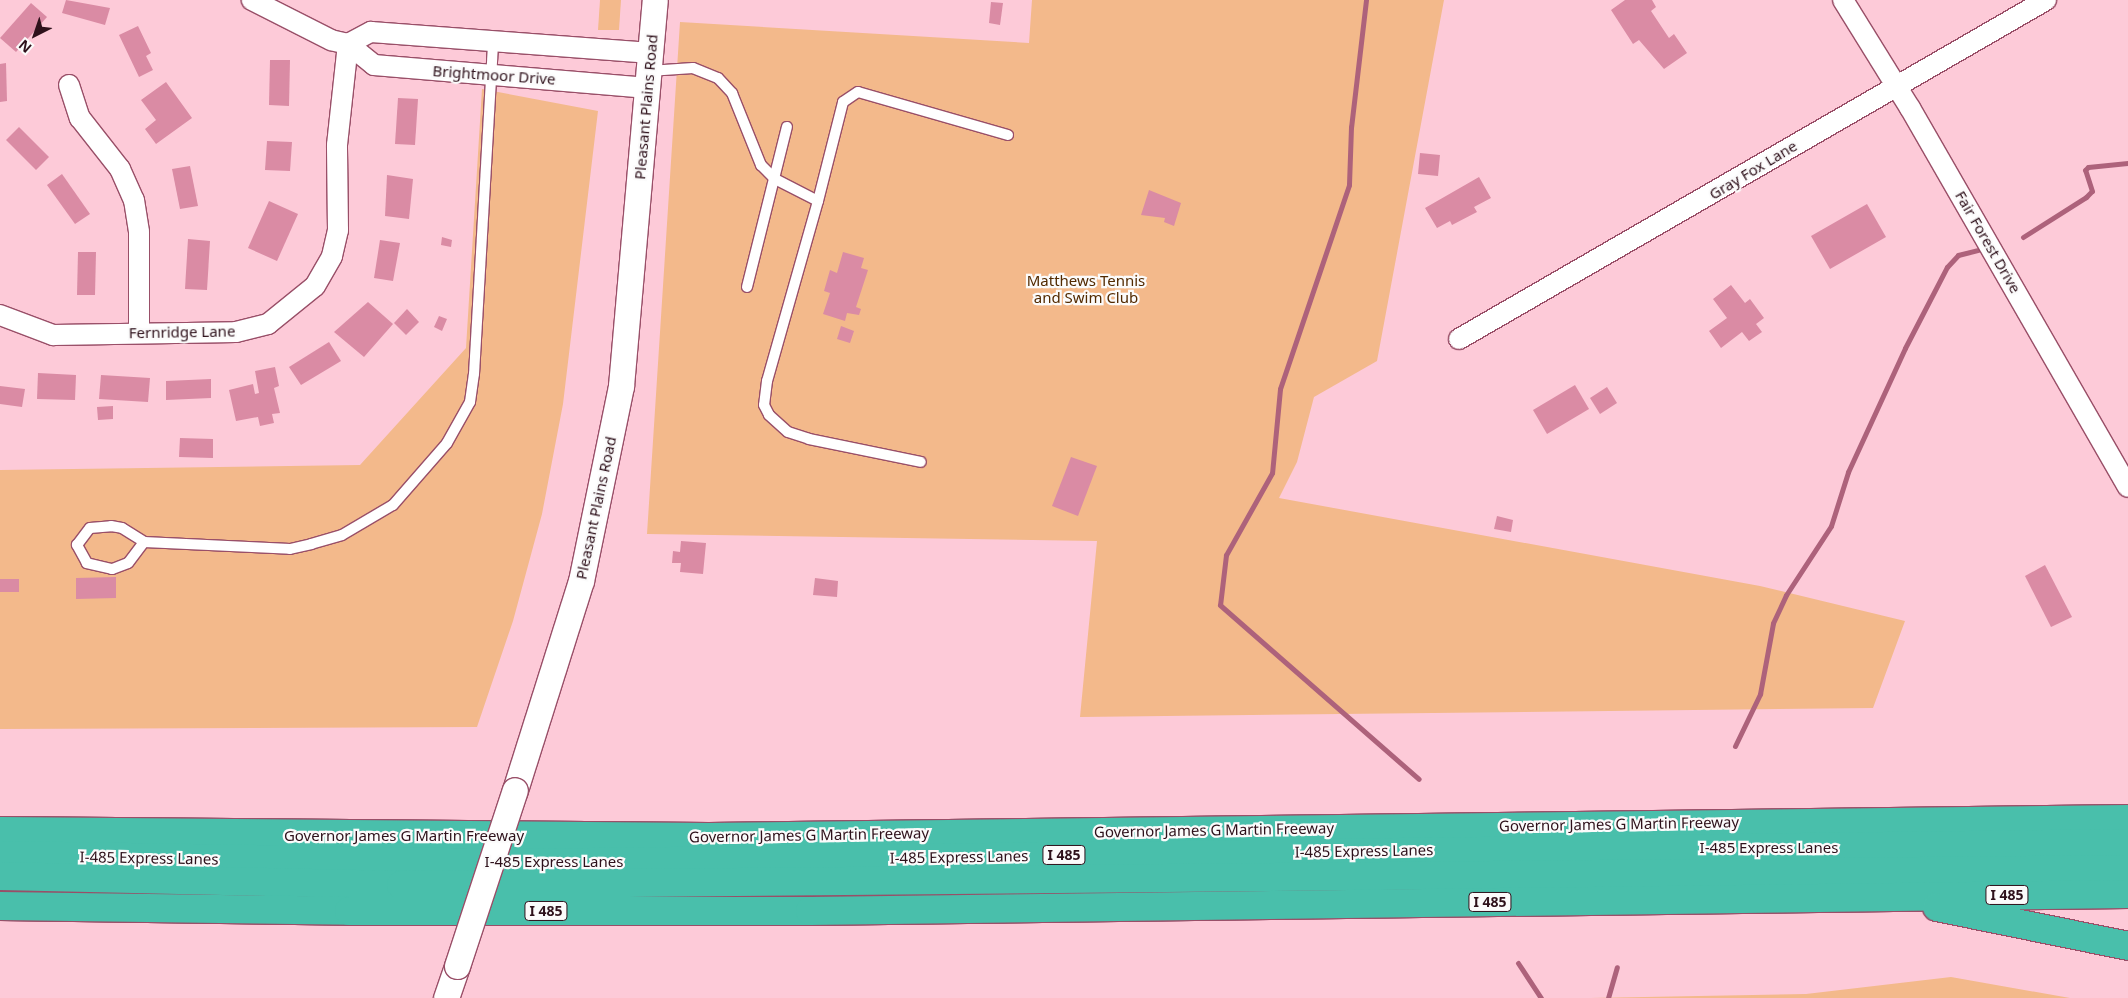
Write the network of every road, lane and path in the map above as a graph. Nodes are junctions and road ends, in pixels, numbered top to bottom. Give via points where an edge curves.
1 (252, 0) edge
2 (655, 0) edge
3 (1842, 0) edge
4 (2046, 0) edge
5 (493, 43) junction
6 (348, 44) junction
7 (649, 71) junction
8 (491, 74) junction
9 (69, 85) dead end
10 (1895, 85) junction
11 (787, 127) dead end
12 (1008, 136) dead end
13 (775, 179) junction
14 (818, 201) junction
15 (747, 288) dead end
16 (0, 315) edge
17 (139, 333) junction
18 (1459, 339) dead end
19 (921, 462) dead end
20 (2128, 487) edge
21 (144, 542) junction
22 (2128, 819) edge
23 (0, 831) edge
24 (391, 837) junction
25 (2128, 843) edge
26 (0, 855) edge
27 (630, 861) junction
28 (2128, 869) edge
29 (0, 876) edge
30 (1282, 878) junction
31 (2128, 894) edge
32 (1887, 896) junction
33 (0, 906) edge
34 (1092, 907) junction
35 (2128, 946) edge
36 (446, 998) edge

1 - 6 street, Brightmoor Drive via 331,40
2 - 7 street, Pleasant Plains Road
3 - 10 street, Fair Forest Drive
4 - 10 street, Gray Fox Lane
5 - 6 street via 372,32
5 - 7 street
5 - 8 lane
6 - 8 street, Brightmoor Drive via 374,65
6 - 17 street, Fernridge Lane via 337,145 338,230 332,256 314,286 283,315 253,329
7 - 8 street, Brightmoor Drive
7 - 13 lane via 693,68 718,78 732,94 761,165
7 - 36 street, Pleasant Plains Road, bridge via 621,386 605,476 581,581
8 - 21 lane via 474,374 470,402 447,443 393,506 342,535 290,549
9 - 17 street via 80,118 120,169 134,200 139,232
10 - 18 street, Gray Fox Lane via 1667,222
10 - 20 street, Fair Forest Drive
11 - 13 lane
12 - 14 lane via 858,92 843,102
13 - 14 lane
13 - 15 lane
14 - 19 lane via 767,381 764,405 776,423 788,432
16 - 17 street, Fernridge Lane via 53,335
21 - 21 lane via 127,530 110,526 90,528 77,545 87,563 112,569 128,563
22 - 24 highway, Governor James G Martin Freeway / I 485 via 709,837
23 - 24 highway, Governor James G Martin Freeway / I 485
24 - 27 highway
25 - 27 highway, I-485 Express Lanes / I 485
26 - 27 highway, I-485 Express Lanes / I 485
28 - 30 highway, I-485 Express Lanes / I 485
29 - 30 highway, I-485 Express Lanes / I 485 via 401,885
30 - 34 highway
31 - 32 highway, I 485
32 - 34 highway, I 485
32 - 35 highway
33 - 34 highway, I 485 via 349,912

